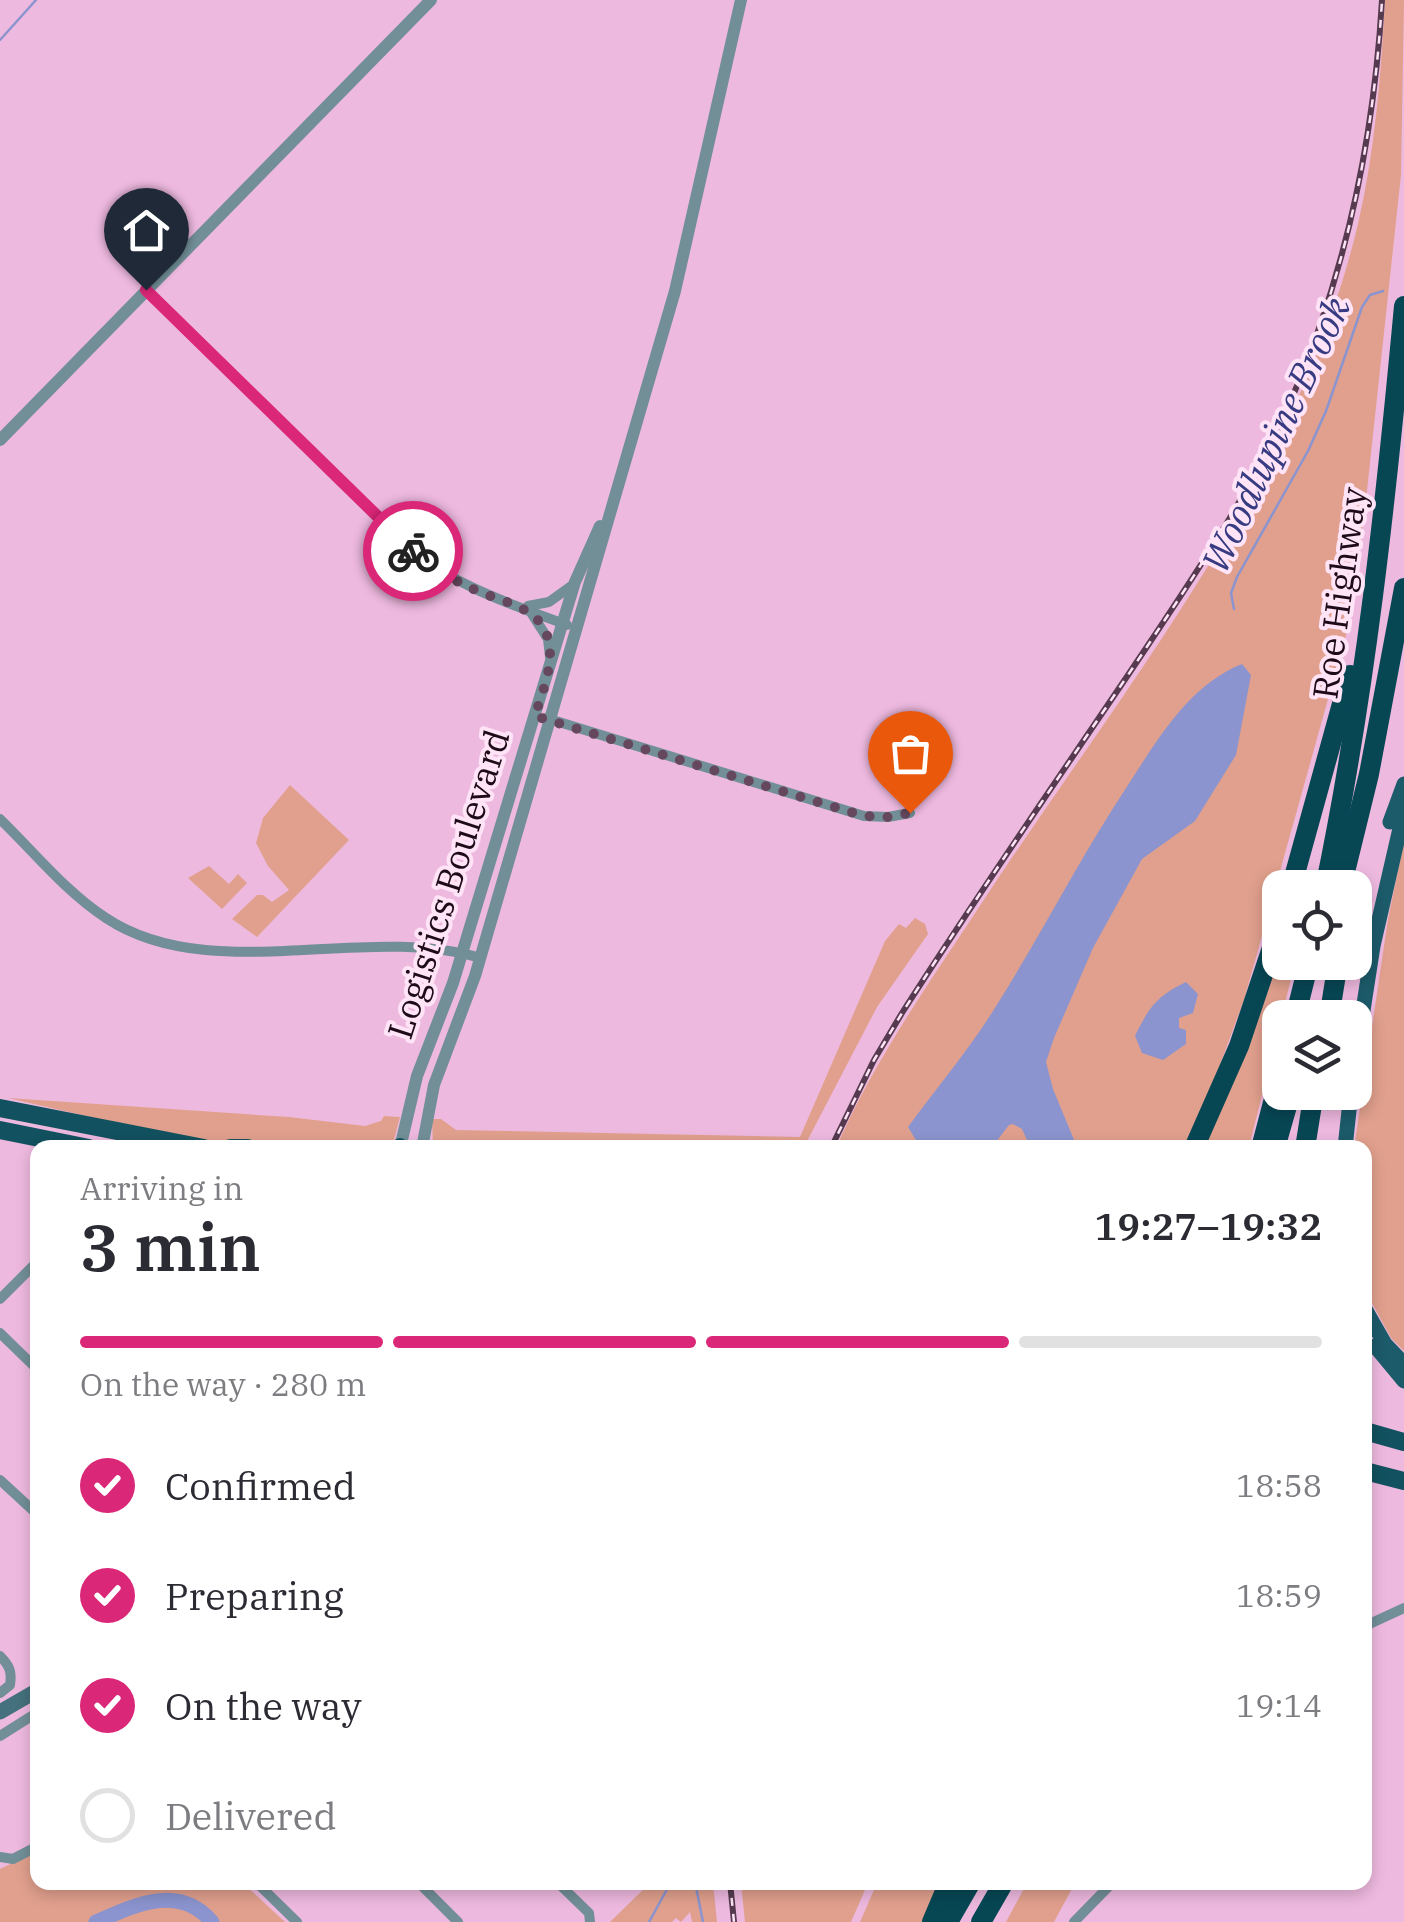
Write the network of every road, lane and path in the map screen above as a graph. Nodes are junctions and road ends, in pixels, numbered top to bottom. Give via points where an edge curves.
1 (431, 0) edge
2 (741, 0) edge
3 (146, 290) junction
4 (1404, 306) edge
5 (0, 440) edge
6 (616, 492) junction
7 (1377, 567) junction
8 (574, 584) junction
9 (1404, 588) edge
10 (522, 606) junction
11 (562, 624) junction
12 (578, 628) junction
13 (548, 673) junction
14 (535, 716) junction
15 (550, 719) junction
16 (1369, 774) junction
17 (1404, 784) edge
18 (1404, 810) edge
19 (910, 813) dead end
20 (0, 819) edge
21 (1296, 870) edge
22 (1328, 870) edge
23 (1345, 870) edge
24 (1353, 870) edge
25 (462, 952) junction
26 (480, 958) junction
27 (1262, 979) edge
28 (1355, 1000) edge
29 (1365, 1000) edge
30 (0, 1108) edge
31 (1271, 1110) edge
32 (1285, 1110) edge
33 (1311, 1110) edge
34 (1340, 1110) edge
35 (1349, 1110) edge
36 (0, 1130) edge
37 (49, 1140) edge
38 (163, 1140) edge
39 (401, 1140) edge
40 (423, 1140) edge
41 (1198, 1140) edge
42 (1263, 1140) edge
43 (1277, 1140) edge
44 (1306, 1140) edge
45 (1337, 1140) edge
46 (1346, 1140) edge
47 (30, 1269) edge
48 (0, 1299) edge
49 (1372, 1322) edge
50 (0, 1333) edge
51 (1372, 1340) edge
52 (30, 1362) edge
53 (1404, 1364) edge
54 (1404, 1381) edge
55 (1372, 1434) edge
56 (1404, 1442) edge
57 (1372, 1473) edge
58 (0, 1480) edge
59 (1404, 1480) edge
60 (30, 1508) edge
61 (1404, 1608) edge
62 (1372, 1623) edge
63 (0, 1656) edge
64 (5, 1689) edge
65 (30, 1695) edge
66 (0, 1712) edge
67 (30, 1717) edge
68 (0, 1736) edge
69 (30, 1850) edge
70 (0, 1857) edge
71 (264, 1890) edge
72 (426, 1890) edge
73 (565, 1890) edge
74 (945, 1890) edge
75 (966, 1890) edge
76 (996, 1890) edge
77 (1105, 1890) edge
78 (297, 1922) edge
79 (458, 1922) edge
80 (590, 1922) edge
81 (932, 1922) edge
82 (948, 1922) edge
83 (979, 1922) edge
84 (1074, 1922) edge

1 - 3 street
2 - 6 street, Logistics Boulevard via 676,291
3 - 5 street
3 - 10 street via 414,552 466,586
4 - 7 highway, Roe Highway
6 - 8 street, Logistics Boulevard
6 - 12 street, Logistics Boulevard
7 - 21 highway
7 - 22 highway, Roe Highway
8 - 10 street via 548,602
8 - 11 street, Logistics Boulevard
9 - 16 highway, Roe Highway
10 - 11 street
10 - 13 street via 548,639
11 - 12 street
11 - 13 street, Logistics Boulevard
12 - 15 street, Logistics Boulevard
13 - 14 street, Logistics Boulevard
14 - 15 street
14 - 25 street, Logistics Boulevard
15 - 19 street via 864,816
15 - 26 street, Logistics Boulevard
16 - 23 highway, Roe Highway
16 - 24 highway
17 - 28 main road via 1378,872
18 - 29 main road
20 - 25 street via 105,918 150,940 214,950 406,946
25 - 26 street
25 - 39 street, Logistics Boulevard via 420,1065
26 - 40 street, Logistics Boulevard via 434,1085
27 - 41 highway
30 - 38 highway
31 - 42 highway
32 - 43 highway
33 - 44 highway
34 - 45 main road
35 - 46 main road
36 - 37 highway
47 - 48 street
49 - 53 main road
50 - 52 street
51 - 54 main road
55 - 56 highway
57 - 59 highway
58 - 60 street
61 - 62 street
63 - 64 street via 8,1664
65 - 66 main road
67 - 68 street
69 - 70 street
71 - 78 street
72 - 79 street
73 - 80 street
74 - 81 highway
75 - 82 highway
76 - 83 highway
77 - 84 street

